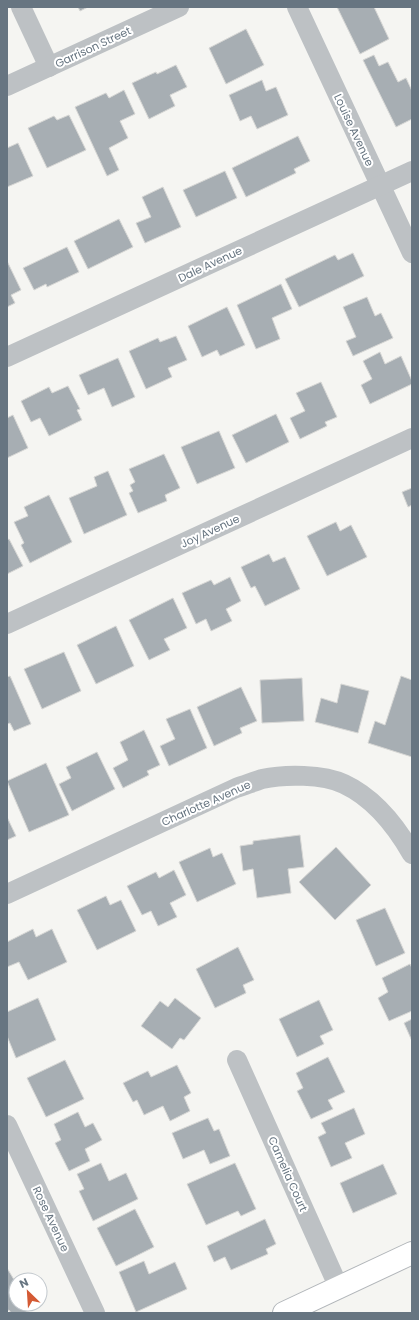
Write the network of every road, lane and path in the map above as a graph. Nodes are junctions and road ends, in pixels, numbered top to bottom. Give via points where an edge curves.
1 (20, 7) edge
2 (179, 7) edge
3 (297, 7) edge
4 (49, 67) junction
5 (7, 86) edge
6 (412, 171) edge
7 (380, 185) junction
8 (412, 253) edge
9 (7, 357) edge
10 (412, 438) edge
11 (7, 624) edge
12 (412, 854) edge
13 (7, 894) edge
14 (237, 1060) dead end
15 (7, 1125) edge
16 (412, 1254) edge
17 (339, 1288) junction
18 (95, 1313) edge
19 (284, 1313) edge

1 - 4 street
2 - 4 street, Garrison Street
3 - 7 street, Louise Avenue
4 - 5 street, Garrison Street
6 - 7 street, Dale Avenue
7 - 8 street, Louise Avenue
7 - 9 street, Dale Avenue
10 - 11 street, Joy Avenue
12 - 13 street, Charlotte Avenue via 386,816 344,784 304,776 281,776 236,788
14 - 17 street, Camelia Court
15 - 18 street, Rose Avenue
16 - 17 main road
17 - 19 main road

